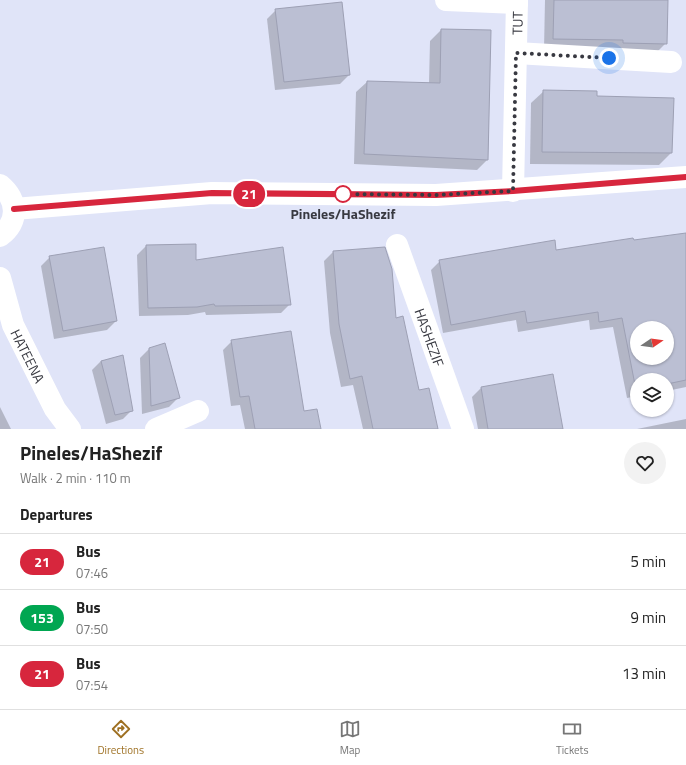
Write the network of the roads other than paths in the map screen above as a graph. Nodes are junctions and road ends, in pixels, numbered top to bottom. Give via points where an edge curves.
1 (446, 0) edge
2 (517, 2) edge
3 (516, 53) junction
4 (671, 62) dead end
5 (686, 177) edge
6 (0, 185) edge
7 (513, 191) junction
8 (14, 209) junction
9 (0, 236) edge
10 (398, 246) dead end
11 (0, 278) edge
12 (198, 411) dead end
13 (70, 429) edge
14 (156, 429) edge
15 (464, 429) edge

1 - 2 street
2 - 3 street, TUT
3 - 4 street
3 - 7 street, TUT
5 - 7 street
6 - 8 street via 12,199
7 - 8 street via 436,195 212,193
8 - 9 street via 11,226
10 - 15 street, HASHEZIF
11 - 13 street, HATEENA via 13,325 55,409
12 - 14 street

